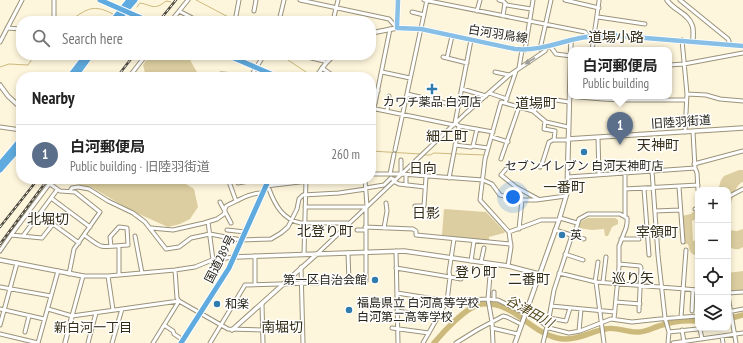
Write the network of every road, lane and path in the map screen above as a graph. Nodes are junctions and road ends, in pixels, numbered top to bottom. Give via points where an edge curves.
1 (22, 0) edge
2 (54, 0) edge
3 (100, 0) edge
4 (129, 0) edge
5 (135, 0) edge
6 (188, 0) edge
7 (239, 0) edge
8 (256, 0) edge
9 (284, 0) edge
10 (300, 0) edge
11 (338, 0) edge
12 (398, 0) edge
13 (426, 0) edge
14 (480, 0) edge
15 (499, 0) edge
16 (533, 0) edge
17 (551, 0) edge
18 (567, 0) edge
19 (599, 0) edge
20 (667, 0) edge
21 (680, 0) edge
22 (504, 1) edge
23 (318, 2) edge
24 (336, 8) junction
25 (599, 8) junction
26 (531, 9) junction
27 (179, 11) junction
28 (254, 11) dead end
29 (477, 11) junction
30 (412, 12) dead end
31 (424, 15) junction
32 (54, 16) edge
33 (116, 16) edge
34 (122, 16) edge
35 (137, 16) edge
36 (175, 16) edge
37 (188, 16) edge
38 (236, 16) edge
39 (280, 16) edge
40 (334, 16) edge
41 (375, 16) edge
42 (376, 16) edge
43 (503, 16) junction
44 (598, 17) junction
45 (530, 21) junction
46 (545, 23) junction
47 (644, 24) dead end
48 (7, 28) junction
49 (397, 28) junction
50 (16, 29) edge
51 (390, 29) junction
52 (421, 29) junction
53 (376, 32) edge
54 (452, 36) junction
55 (588, 36) junction
56 (594, 36) junction
57 (471, 40) junction
58 (570, 40) junction
59 (682, 40) junction
60 (693, 41) junction
61 (0, 42) edge
62 (730, 44) junction
63 (743, 46) edge
64 (549, 47) junction
65 (570, 47) edge
66 (592, 47) edge
67 (540, 49) junction
68 (523, 50) junction
69 (743, 53) edge
70 (568, 56) edge
71 (443, 57) dead end
72 (447, 58) junction
73 (82, 60) edge
74 (87, 60) edge
75 (142, 60) edge
76 (238, 60) edge
77 (261, 60) edge
78 (325, 60) edge
79 (467, 63) junction
80 (684, 64) junction
81 (672, 65) edge
82 (256, 68) junction
83 (322, 68) junction
84 (519, 69) junction
85 (516, 71) junction
86 (73, 72) edge
87 (79, 72) edge
88 (133, 72) edge
89 (254, 72) edge
90 (266, 72) edge
91 (319, 72) edge
92 (328, 72) edge
93 (382, 72) junction
94 (495, 72) dead end
95 (509, 75) junction
96 (410, 78) junction
97 (0, 85) edge
98 (462, 89) junction
99 (378, 91) joint
100 (407, 94) junction
101 (488, 94) junction
102 (687, 94) junction
103 (389, 96) dead end
104 (376, 97) edge
105 (549, 99) dead end
106 (570, 99) edge
107 (650, 99) edge
108 (686, 100) junction
109 (506, 101) junction
110 (743, 101) edge
111 (569, 102) junction
112 (16, 103) edge
113 (538, 103) dead end
114 (458, 106) junction
115 (519, 107) junction
116 (376, 109) edge
117 (387, 111) junction
118 (534, 112) junction
119 (402, 114) junction
120 (545, 121) junction
121 (457, 125) junction
122 (0, 127) edge
123 (568, 127) junction
124 (743, 128) edge
125 (16, 129) edge
126 (477, 129) junction
127 (493, 132) junction
128 (686, 132) junction
129 (693, 132) junction
130 (492, 137) junction
131 (598, 138) junction
132 (554, 140) junction
133 (568, 140) junction
134 (508, 142) junction
135 (16, 145) edge
136 (455, 145) junction
137 (473, 146) junction
138 (488, 148) junction
139 (395, 150) dead end
140 (743, 151) edge
141 (16, 152) edge
142 (394, 154) dead end
143 (501, 159) dead end
144 (401, 160) dead end
145 (0, 164) edge
146 (694, 164) junction
147 (540, 167) dead end
148 (506, 168) dead end
149 (695, 168) junction
150 (0, 170) edge
151 (652, 171) junction
152 (625, 173) junction
153 (376, 174) edge
154 (390, 174) junction
155 (401, 174) junction
156 (406, 174) junction
157 (600, 175) junction
158 (426, 177) junction
159 (568, 177) junction
160 (449, 178) junction
161 (483, 180) junction
162 (394, 181) junction
163 (50, 184) joint
164 (230, 184) edge
165 (267, 184) edge
166 (288, 184) edge
167 (306, 184) edge
168 (366, 184) edge
169 (406, 185) junction
170 (698, 186) joint
171 (679, 187) junction
172 (425, 188) junction
173 (653, 188) junction
174 (743, 188) edge
175 (265, 189) junction
176 (366, 189) junction
177 (625, 189) junction
178 (644, 189) junction
179 (57, 190) junction
180 (70, 191) junction
181 (306, 194) junction
182 (731, 195) edge
183 (566, 196) junction
184 (51, 198) junction
185 (539, 199) junction
186 (522, 200) junction
187 (236, 201) junction
188 (220, 202) dead end
189 (386, 204) dead end
190 (366, 206) junction
191 (415, 206) dead end
192 (305, 207) junction
193 (225, 210) junction
194 (680, 210) junction
195 (655, 211) junction
196 (625, 217) junction
197 (559, 219) junction
198 (291, 220) junction
199 (208, 222) junction
200 (231, 223) dead end
201 (305, 223) junction
202 (348, 223) junction
203 (577, 223) junction
204 (90, 227) junction
205 (150, 228) junction
206 (384, 228) junction
207 (366, 229) junction
208 (519, 229) junction
209 (227, 230) dead end
210 (358, 230) dead end
211 (555, 230) junction
212 (245, 232) junction
213 (509, 232) junction
214 (210, 234) junction
215 (11, 235) junction
216 (84, 235) junction
217 (573, 235) junction
218 (23, 236) junction
219 (135, 236) dead end
220 (454, 239) junction
221 (584, 239) dead end
222 (621, 239) junction
223 (639, 239) dead end
224 (241, 240) junction
225 (474, 241) junction
226 (682, 242) dead end
227 (79, 243) junction
228 (511, 244) junction
229 (111, 246) junction
230 (119, 246) junction
231 (484, 248) dead end
232 (686, 250) dead end
233 (0, 251) edge
234 (396, 251) junction
235 (366, 252) junction
236 (348, 253) junction
237 (302, 254) junction
238 (316, 254) junction
239 (565, 254) junction
240 (649, 255) dead end
241 (255, 256) junction
242 (234, 257) junction
243 (606, 257) dead end
244 (451, 258) junction
245 (0, 260) edge
246 (213, 260) junction
247 (583, 260) dead end
248 (471, 261) junction
249 (481, 262) junction
250 (598, 262) dead end
251 (17, 263) junction
252 (305, 264) junction
253 (492, 264) junction
254 (619, 264) junction
255 (508, 266) junction
256 (301, 267) junction
257 (396, 268) junction
258 (175, 270) junction
259 (58, 271) junction
260 (142, 273) junction
261 (560, 273) junction
262 (69, 274) junction
263 (119, 274) junction
264 (539, 274) junction
265 (84, 276) junction
266 (108, 276) junction
267 (450, 277) junction
268 (460, 279) dead end
269 (366, 281) dead end
270 (596, 282) junction
271 (603, 282) junction
272 (301, 283) junction
273 (617, 283) junction
274 (255, 284) junction
275 (284, 284) junction
276 (641, 285) junction
277 (0, 287) edge
278 (662, 287) junction
279 (10, 289) junction
280 (683, 289) junction
281 (693, 290) joint
282 (494, 292) dead end
283 (743, 292) edge
284 (397, 293) junction
285 (731, 294) edge
286 (51, 296) junction
287 (488, 299) junction
288 (494, 300) junction
289 (179, 301) junction
290 (447, 301) junction
291 (616, 302) junction
292 (262, 304) junction
293 (640, 304) junction
294 (551, 306) junction
295 (570, 308) junction
296 (48, 309) junction
297 (122, 309) junction
298 (581, 309) junction
299 (743, 309) edge
300 (2, 310) edge
301 (113, 310) junction
302 (397, 311) junction
303 (600, 311) junction
304 (639, 311) dead end
305 (692, 311) dead end
306 (96, 312) junction
307 (615, 312) junction
308 (201, 313) junction
309 (731, 313) edge
310 (525, 315) junction
311 (29, 316) junction
312 (72, 316) junction
313 (695, 316) edge
314 (438, 317) junction
315 (681, 317) junction
316 (549, 318) junction
317 (731, 318) edge
318 (44, 319) junction
319 (614, 319) junction
320 (666, 320) junction
321 (492, 322) junction
322 (522, 324) junction
323 (732, 324) joint
324 (0, 325) edge
325 (164, 325) junction
326 (221, 325) junction
327 (601, 325) junction
328 (302, 327) junction
329 (392, 328) dead end
330 (397, 328) junction
331 (492, 328) junction
332 (547, 328) junction
333 (695, 329) edge
334 (232, 330) junction
335 (263, 330) junction
336 (669, 330) junction
337 (682, 330) junction
338 (578, 331) junction
339 (700, 331) edge
340 (25, 332) dead end
341 (429, 333) junction
342 (743, 333) edge
343 (0, 334) edge
344 (518, 334) junction
345 (735, 334) junction
346 (722, 336) junction
347 (702, 339) junction
348 (182, 341) edge
349 (543, 342) edge
350 (684, 342) junction
351 (38, 343) edge
352 (65, 343) edge
353 (88, 343) edge
354 (112, 343) edge
355 (154, 343) edge
356 (210, 343) edge
357 (263, 343) edge
358 (303, 343) edge
359 (398, 343) edge
360 (423, 343) edge
361 (456, 343) edge
362 (493, 343) edge
363 (515, 343) edge
364 (604, 343) edge
365 (668, 343) edge
366 (673, 343) edge
367 (723, 343) edge
368 (736, 343) edge

1 - 48 street
2 - 32 street
3 - 35 highway, bridge
4 - 33 highway
5 - 34 highway
6 - 27 street
7 - 38 street
8 - 28 street
9 - 39 street
10 - 23 street
11 - 24 street
12 - 49 main road
13 - 29 street
13 - 31 street
14 - 29 street
15 - 22 street
16 - 26 street
17 - 46 street
18 - 25 street
19 - 25 street
20 - 60 street via 692,25
21 - 62 street via 728,39
22 - 26 street via 507,4
22 - 43 street
23 - 24 street
24 - 40 street
24 - 41 street
25 - 44 street
26 - 45 street
27 - 36 street
27 - 37 street
29 - 43 street
30 - 31 street
31 - 52 street
42 - 49 street via 389,19
43 - 45 street
44 - 47 street
44 - 56 street
45 - 46 street
45 - 68 street
46 - 55 street via 585,32
46 - 67 street
48 - 50 street
48 - 61 street
49 - 51 street
49 - 52 main road, 白河羽鳥線
51 - 53 street
51 - 93 street
52 - 54 main road, 白河羽鳥線
52 - 96 street
54 - 57 main road, 白河羽鳥線
54 - 72 street
55 - 56 main road, 白河羽鳥線
55 - 58 main road, 白河羽鳥線
56 - 59 main road, 白河羽鳥線 via 617,35
56 - 66 street
57 - 68 main road, 白河羽鳥線
57 - 79 street
58 - 64 main road, 白河羽鳥線
58 - 65 street
59 - 60 main road, 白河羽鳥線
59 - 80 street
60 - 62 main road, 白河羽鳥線
62 - 63 main road, 白河羽鳥線
64 - 67 main road, 白河羽鳥線
64 - 70 street via 556,54
64 -> 84 street
67 - 68 main road, 白河羽鳥線
68 - 84 street
69 - 80 street
71 - 72 street
72 - 79 street
73 - 86 highway
74 - 87 highway
75 - 88 street
76 - 82 highway
77 - 82 street
78 - 83 street
79 - 98 street
80 - 81 street
80 - 102 street
82 - 89 street
82 - 90 highway
83 - 91 street
83 - 92 street
84 - 85 street
85 - 95 street
85 - 109 street
93 - 96 street
93 - 99 street
94 - 95 street
95 - 101 street
96 - 100 street
97 - 112 street
98 - 101 street
98 - 114 street
99 - 104 street
100 - 114 street
100 - 119 street
101 - 109 street
101 - 121 street
102 - 108 street
102 - 110 street
103 - 117 street
105 - 111 street
106 - 111 street
107 - 108 street
108 - 128 street
109 - 115 street
109 - 127 street via 501,102
111 - 123 street
113 - 118 street
114 - 121 street via 455,122
115 - 118 street
115 - 134 street
116 - 117 street
117 - 119 street
118 - 120 street
119 - 121 street
119 - 139 street
120 - 123 street
120 - 132 street via 544,129 555,131
121 - 126 street
121 - 136 street
121 - 155 street
122 - 125 street
123 - 133 street
124 - 129 street, 旧陸羽街道
126 - 127 street
126 - 137 street
127 - 130 street
128 - 129 street, 旧陸羽街道
128 - 131 street, 旧陸羽街道
129 - 146 street
130 - 134 street
130 - 138 street
131 - 133 street, 旧陸羽街道
131 - 157 street
132 - 133 street
132 - 147 street via 547,144
133 - 159 street
134 - 143 street
135 - 145 highway
136 - 137 street
136 - 160 street
137 - 138 street
138 - 161 street
140 - 146 street
141 - 150 highway
142 - 154 street
144 - 155 street
146 - 149 street
148 - 185 street via 501,175 516,187
149 - 151 street
149 - 170 street
151 - 152 street
151 - 173 street
152 - 157 street
152 - 177 street
153 - 154 street
154 - 155 street
155 - 156 street
155 - 162 street
156 - 158 street
156 - 169 street
157 - 159 street
158 - 160 street
158 - 172 street
159 - 183 street
160 - 161 street
161 - 186 street via 492,184 500,195
161 - 213 street via 480,200
162 - 169 street
162 - 176 street via 390,178 384,185
162 - 190 street
163 - 179 street
163 - 215 street
164 - 187 street
165 - 175 highway, 国道289号
166 - 175 street
167 - 181 street
168 - 176 street
169 - 172 street
170 - 171 street
171 - 173 street
171 - 194 street
172 - 191 street via 424,206
173 - 178 street
173 - 195 street
174 - 182 street
175 - 187 street
175 - 198 street via 269,189 280,212
175 - 212 highway, 国道289号
176 - 181 street
176 - 190 street
177 - 178 street
177 - 196 street
178 - 240 street
179 - 180 street
179 - 184 street
180 - 204 street via 100,211
180 - 205 street via 78,186 89,189 133,213
181 - 192 street
181 - 198 street via 300,198
183 - 185 street
183 - 197 street
184 - 204 street
184 - 218 street
185 - 186 street
186 - 208 street
187 - 193 street via 226,206
188 - 193 street
189 - 206 street
190 - 192 street
190 - 202 street
190 - 207 street
192 - 201 street
193 - 199 street via 217,219
193 - 200 street
194 - 195 street
194 - 226 street
195 - 278 street
196 - 203 street via 620,214 588,214
196 - 222 street via 628,223
197 - 203 street
197 - 208 street via 541,220
197 - 211 street
198 - 201 street
198 - 224 street via 286,229 271,239
199 - 205 street via 173,230
199 - 214 street
201 - 202 street
201 - 237 street
202 - 238 street
203 - 217 street
204 - 216 street
205 - 214 street via 164,249 180,247 191,238
206 - 207 street
206 - 220 street via 413,229 416,235
207 - 210 street
207 - 235 street
208 - 213 street
209 - 212 street
211 - 217 street
211 - 264 street
212 - 224 highway, 国道289号
213 - 228 street
214 - 224 street
214 - 246 street
215 - 218 street
215 - 233 street
216 - 227 street
216 - 229 street via 99,245
217 - 221 street
217 - 239 street
218 - 227 street via 42,238 54,224
219 - 260 street
220 - 225 street
220 - 244 street
222 - 223 street
222 - 254 street
224 - 242 highway, 国道289号
225 - 228 street
225 - 248 street
227 - 262 street via 74,249
228 - 255 street
229 - 230 street
229 - 230 street via 110,237 119,227 125,227 128,244
230 - 263 street
231 - 249 street
232 - 280 street
234 - 235 street
234 - 244 street
234 - 257 street
235 - 236 street
235 - 269 street
236 - 238 street
236 - 272 street via 349,282
237 - 238 street
237 - 241 street
237 - 252 street
238 - 252 street
239 - 247 street
239 - 261 street
241 - 242 street
241 - 274 street
242 - 246 street
242 - 308 highway, 国道289号
243 - 271 street
244 - 248 street
244 - 267 street
245 - 251 street
246 - 258 street via 195,267
248 - 249 street
249 - 253 street
250 - 270 street
251 - 259 street
251 - 279 street
252 - 256 street
253 - 255 street
253 - 287 street
254 - 273 street
254 - 276 street via 640,266
255 - 264 street
256 - 272 street
256 - 275 street
257 - 267 street
257 - 284 street
258 - 260 street
258 - 289 street
259 - 262 street
259 - 286 street
260 - 263 street
261 - 270 street
261 - 294 street
262 - 265 street
263 - 266 street
264 - 310 street
265 - 266 street
265 - 312 street
266 - 301 street
267 - 268 street
267 - 290 street
270 - 271 street
270 - 303 street
271 - 273 street
272 - 275 street
272 - 328 street
273 - 276 street
273 - 291 street
274 - 275 street
274 - 326 street via 245,286
275 - 292 street
276 - 278 street
276 - 293 street
277 - 279 street
278 - 280 street
278 - 320 street
279 - 286 street
279 - 300 street
280 - 281 street
280 - 315 street
281 - 305 street
282 - 288 street
283 - 285 street
284 - 290 street
284 - 302 street
286 - 296 street
287 - 288 street
287 - 290 street
287 - 321 street
288 - 310 street via 505,303
289 - 297 street
289 - 308 street
289 - 325 street
290 - 314 street
291 - 293 street
291 - 307 street
292 - 334 street
292 - 335 street
293 - 304 street
294 - 295 street
294 - 316 street
295 - 298 street
295 - 316 street via 566,322
296 - 312 street
296 - 318 street
297 - 301 street
297 - 354 street
298 - 303 street
298 - 338 street
299 - 309 street
300 - 311 street
300 - 324 street
301 - 306 street
302 - 314 street
302 - 330 street
303 - 307 street
303 - 327 street
306 - 312 street
306 - 353 street
307 - 319 street
308 - 326 street
308 - 348 highway, 国道289号
310 - 322 street
310 - 332 street via 539,320
311 - 318 street
311 - 340 street
312 - 352 street
313 - 315 street
314 - 341 street
315 - 320 street
316 - 332 street
317 - 323 street
318 - 351 street
319 - 320 street via 632,322
319 - 327 street
320 - 336 street
321 - 322 street via 505,316
321 - 331 street
321 - 361 street
322 - 344 street
323 - 345 street
325 - 348 street
325 - 355 street
326 - 334 street
326 - 356 street
327 - 338 street
327 - 364 street
328 - 335 street
328 - 358 street
329 - 330 street
330 - 341 street
330 - 359 street
331 - 344 street
331 - 362 street
332 - 338 street via 565,332
332 - 349 street
333 - 337 street
334 - 335 street
335 - 357 street
336 - 337 street
336 - 365 street
337 - 350 street
339 - 347 street
341 - 360 street
342 - 345 street
343 - 351 street
344 - 363 street
345 - 346 street
345 - 368 street
346 - 347 street
346 - 367 street
347 - 350 street
350 - 366 street

